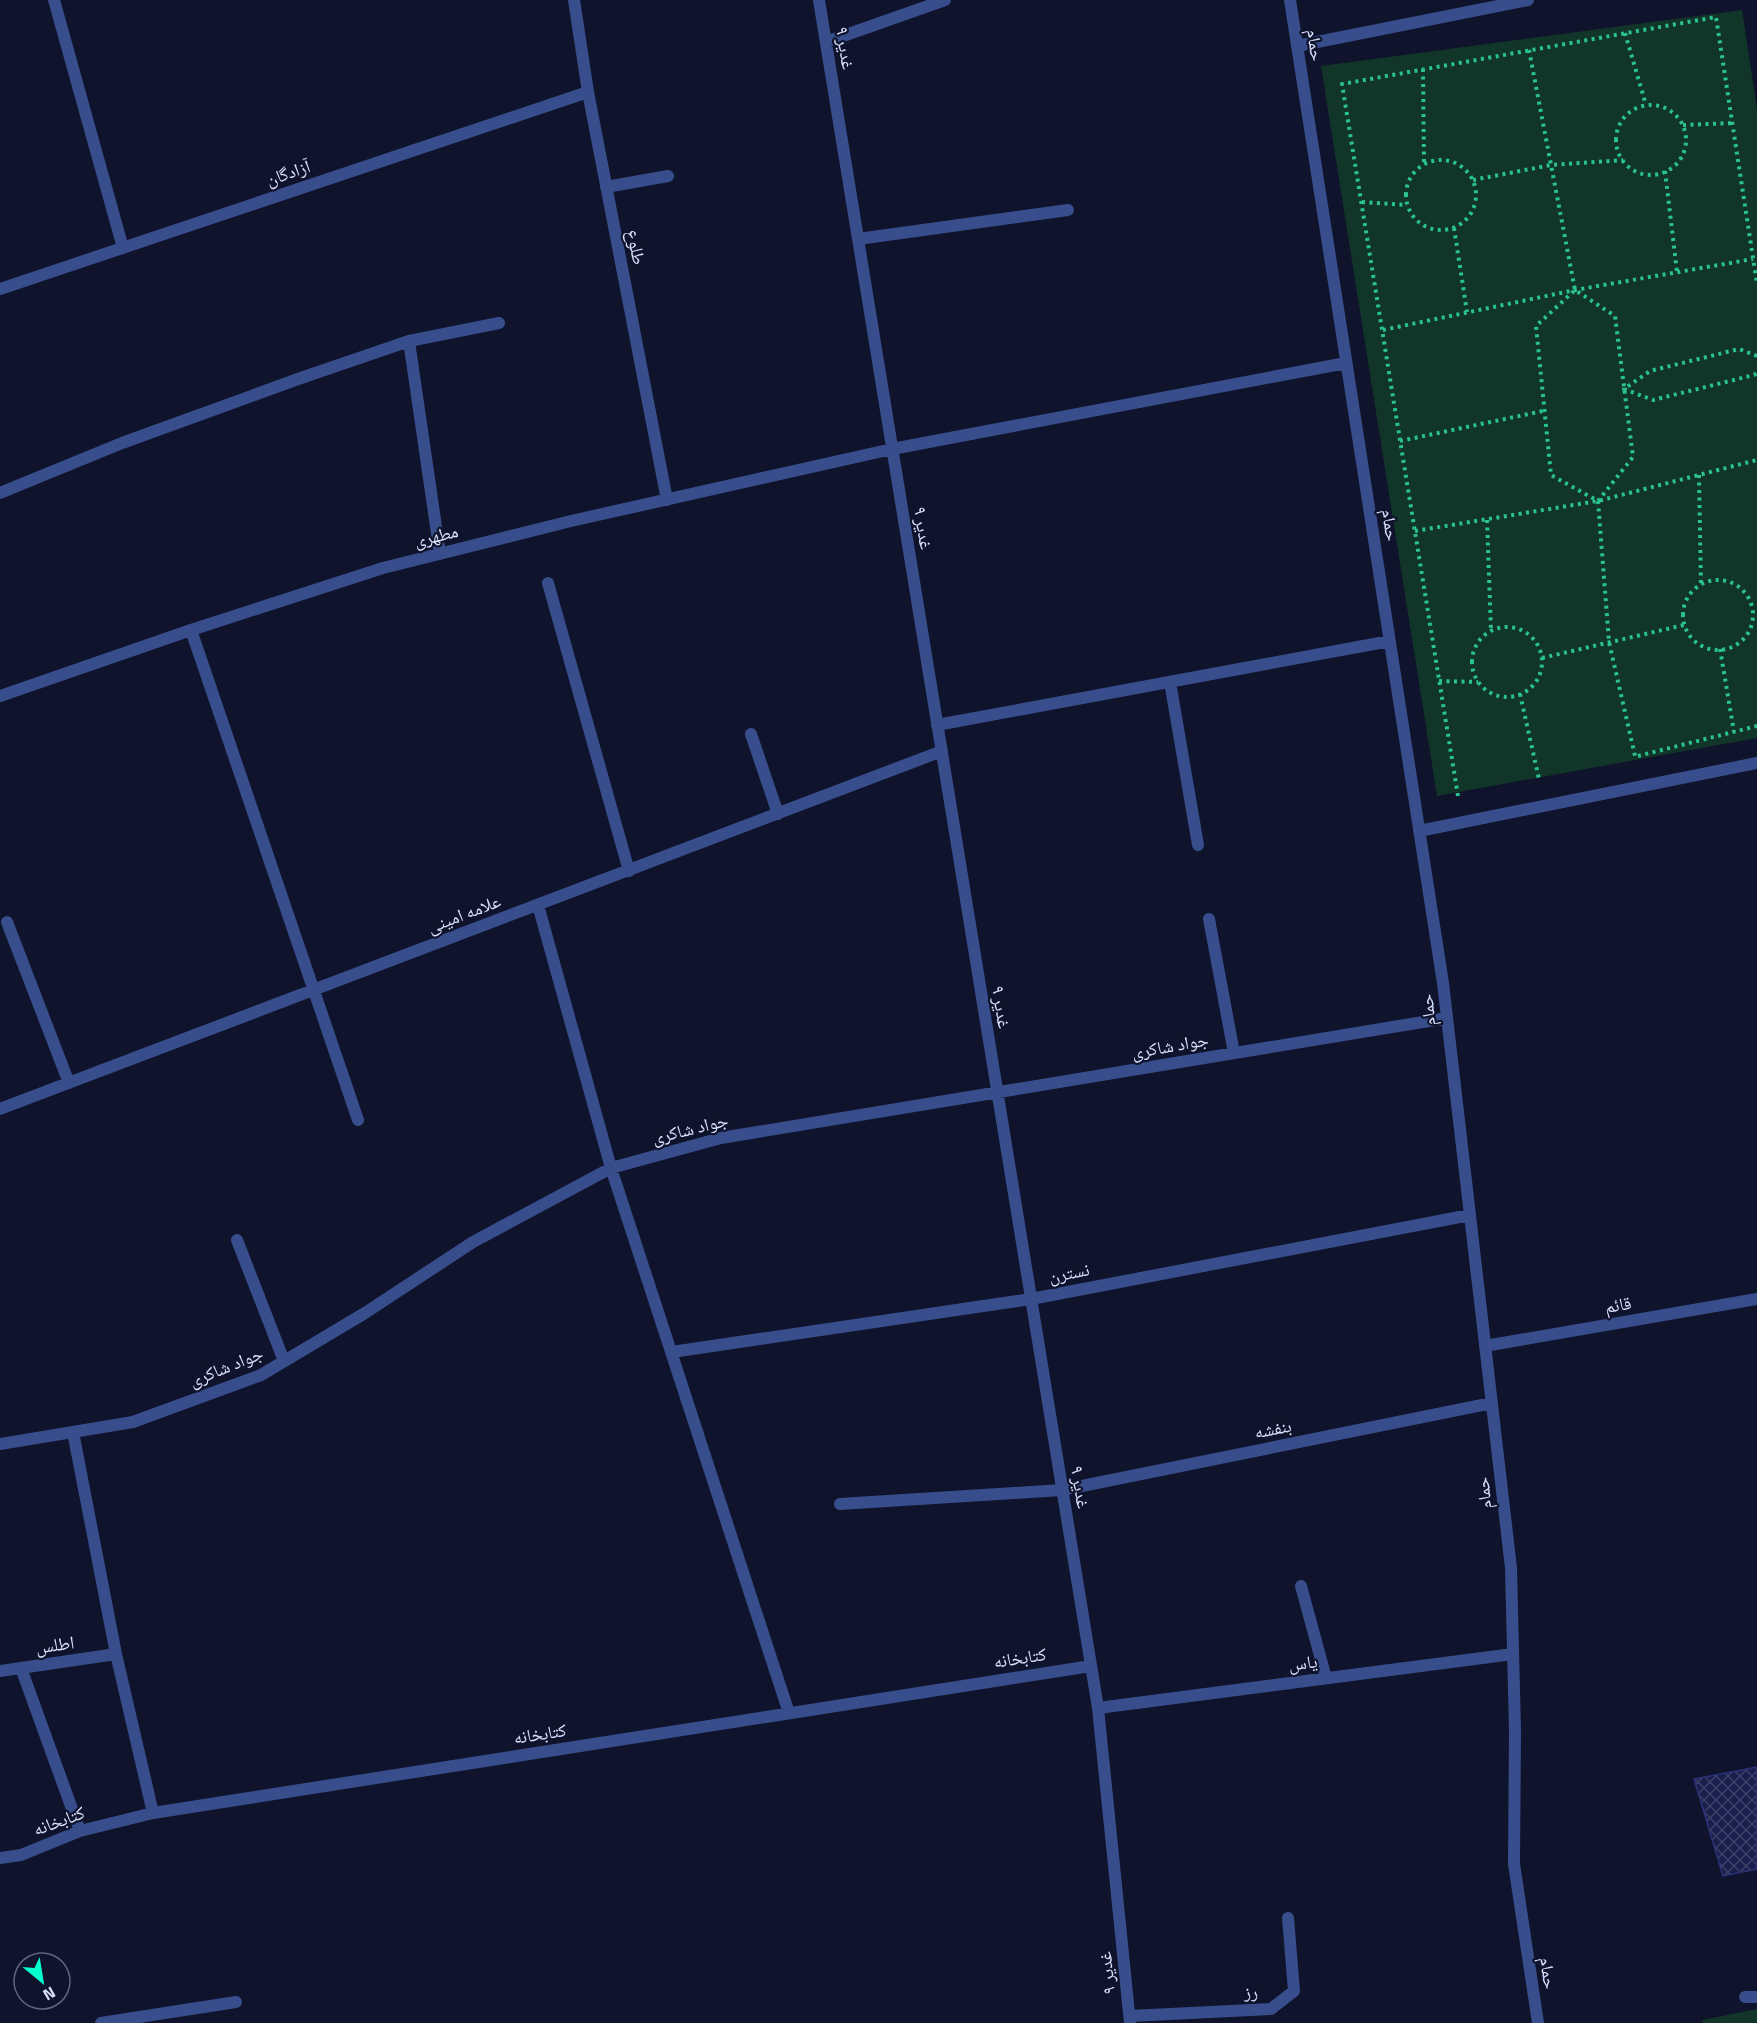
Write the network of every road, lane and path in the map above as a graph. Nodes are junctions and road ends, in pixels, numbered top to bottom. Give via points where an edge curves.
1 (54, 0) edge
2 (574, 0) edge
3 (819, 0) edge
4 (945, 0) edge
5 (1290, 0) edge
6 (1528, 0) edge
7 (1625, 33) junction
8 (826, 42) junction
9 (1297, 46) junction
10 (1529, 50) junction
11 (1423, 69) junction
12 (588, 92) junction
13 (1646, 105) junction
14 (1732, 123) junction
15 (1683, 125) junction
16 (1623, 160) junction
17 (1424, 164) junction
18 (1551, 165) junction
19 (1665, 171) junction
20 (669, 176) dead end
21 (1473, 180) junction
22 (606, 187) junction
23 (1362, 202) junction
24 (1407, 205) junction
25 (1068, 210) dead end
26 (1454, 228) junction
27 (858, 239) junction
28 (123, 248) junction
29 (1753, 259) junction
30 (1677, 272) junction
31 (1757, 284) edge
32 (0, 289) edge
33 (1575, 290) junction
34 (1467, 312) junction
35 (499, 323) dead end
36 (1382, 330) junction
37 (409, 341) junction
38 (1757, 356) edge
39 (1346, 363) junction
40 (1757, 373) edge
41 (1624, 389) junction
42 (1543, 411) junction
43 (1400, 441) junction
44 (892, 450) junction
45 (1757, 460) edge
46 (1699, 475) junction
47 (0, 493) edge
48 (667, 500) junction
49 (1598, 501) junction
50 (1487, 519) junction
51 (1415, 531) junction
52 (440, 554) junction
53 (548, 583) dead end
54 (1701, 584) junction
55 (1757, 598) edge
56 (1749, 600) junction
57 (1684, 625) junction
58 (191, 630) junction
59 (1491, 631) junction
60 (1390, 641) junction
61 (1609, 642) junction
62 (1720, 649) junction
63 (1542, 658) junction
64 (1439, 681) junction
65 (1170, 682) junction
66 (1478, 682) junction
67 (1520, 694) junction
68 (0, 696) edge
69 (938, 725) junction
70 (1757, 726) edge
71 (1734, 732) junction
72 (751, 734) dead end
73 (942, 751) junction
74 (1635, 756) junction
75 (1624, 759) dead end
76 (1757, 763) edge
77 (1550, 777) dead end
78 (1539, 780) junction
79 (1528, 783) dead end
80 (1459, 799) dead end
81 (777, 814) junction
82 (1419, 831) junction
83 (1198, 844) dead end
84 (629, 871) junction
85 (538, 905) junction
86 (1209, 919) dead end
87 (7, 922) dead end
88 (315, 990) junction
89 (1447, 1018) junction
90 (1234, 1053) junction
91 (69, 1083) junction
92 (997, 1093) junction
93 (0, 1109) edge
94 (358, 1119) dead end
95 (612, 1168) junction
96 (1470, 1215) junction
97 (237, 1240) dead end
98 (1031, 1299) junction
99 (1757, 1299) edge
100 (1485, 1346) junction
101 (672, 1352) junction
102 (284, 1361) junction
103 (1492, 1403) junction
104 (72, 1432) junction
105 (0, 1444) edge
106 (1062, 1490) junction
107 (840, 1504) dead end
108 (1301, 1586) dead end
109 (116, 1654) junction
110 (1514, 1654) junction
111 (1091, 1666) junction
112 (21, 1668) junction
113 (0, 1671) edge
114 (1326, 1678) junction
115 (1098, 1708) junction
116 (789, 1713) junction
117 (153, 1813) junction
118 (80, 1831) junction
119 (0, 1858) edge
120 (1288, 1918) dead end
121 (236, 2002) dead end
122 (1130, 2019) edge
123 (101, 2023) edge
124 (1538, 2023) edge

1 - 28 street
2 - 12 street, طلوع
3 - 8 street, غدیر ۹
4 - 8 street
5 - 9 street, حمام
6 - 9 street
7 - 10 path
7 - 13 path
7 - 14 path via 1716,17
8 - 27 street, غدیر ۹
9 - 39 street, حمام
10 - 11 path
10 - 18 path
11 - 17 path
11 - 23 path via 1342,84
12 - 22 street, طلوع
12 - 28 street, آزادگان
13 - 15 path via 1668,108
13 - 16 path via 1625,116 1619,126 1616,137
14 - 15 path
14 - 29 path
15 - 19 path via 1686,147 1674,166
16 - 18 path
16 - 19 path via 1642,174
17 - 21 path via 1446,160 1467,171
17 - 24 path via 1408,182
18 - 21 path
18 - 33 path
19 - 30 path
20 - 22 street
21 - 26 path via 1476,191 1471,213
22 - 48 street, طلوع
23 - 24 path
23 - 36 path
24 - 26 path via 1412,215 1431,229
25 - 27 street
26 - 34 path
27 - 44 street, غدیر ۹
28 - 32 street, آزادگان
29 - 30 path
29 - 31 path
30 - 33 path
33 - 34 path
33 - 41 path via 1615,316
33 - 42 path via 1536,326
34 - 36 path
35 - 37 street
36 - 43 path
37 - 47 street via 122,443
37 - 52 street
38 - 41 path via 1739,349 1661,368
39 - 44 street, مطهری
39 - 60 street, حمام
40 - 41 path via 1653,400
41 - 49 path via 1633,457
42 - 43 path
42 - 49 path via 1551,475
43 - 51 path
44 - 48 street, مطهری
44 - 69 street, غدیر ۹
45 - 46 path
46 - 49 path
46 - 54 path
48 - 52 street, مطهری
49 - 50 path
49 - 61 path
50 - 51 path
50 - 59 path
51 - 64 path
52 - 58 street, مطهری via 383,568
53 - 84 street
54 - 56 path via 1723,580 1743,590
54 - 57 path via 1685,601
55 - 56 path
56 - 62 path via 1752,622 1748,632 1741,641
57 - 61 path
57 - 62 path via 1697,643
58 - 68 street, مطهری
58 - 88 street
59 - 63 path via 1513,627 1523,631 1533,638
59 - 66 path via 1474,648 1473,671
60 - 65 street
60 - 82 street, حمام
61 - 63 path
61 - 74 path
62 - 71 path
63 - 67 path via 1537,679
64 - 66 path
64 - 80 path
65 - 69 street
65 - 83 street
66 - 67 path via 1497,696
67 - 78 path
69 - 73 street, غدیر ۹
70 - 71 path
71 - 74 path
72 - 81 street
73 - 81 street, علامه امینی
73 - 92 street, غدیر ۹
74 - 75 path
76 - 82 street
77 - 78 path
78 - 79 path
81 - 84 street, علامه امینی
82 - 89 street, حمام
84 - 85 street, علامه امینی
85 - 88 street, علامه امینی
85 - 95 street
86 - 90 street
87 - 91 street
88 - 91 street, علامه امینی
88 - 94 street
89 - 90 street, جواد شاکری
89 - 96 street, حمام
90 - 92 street, جواد شاکری
91 - 93 street, علامه امینی
92 - 95 street, جواد شاکری via 721,1138
92 - 98 street, غدیر ۹
95 - 101 street
95 - 102 street, جواد شاکری via 473,1242
96 - 98 street, نسترن
96 - 100 street, حمام
97 - 102 street
98 - 101 street, نسترن
98 - 106 street, غدیر ۹
99 - 100 street, قائم
100 - 103 street, حمام
101 - 116 street
102 - 104 street, جواد شاکری via 261,1375 133,1422
103 - 106 street, بنفشه
103 - 110 street, حمام via 1511,1568
104 - 105 street, جواد شاکری
104 - 109 street
106 - 107 street, بنفشه
106 - 111 street, غدیر ۹
108 - 114 street
109 - 112 street, اطلس
109 - 117 street
110 - 114 street, یاس
110 - 124 street, حمام via 1514,1864
111 - 115 street, غدیر ۹
111 - 116 street, کتابخانه
112 - 113 street, اطلس
112 - 118 street
114 - 115 street, یاس
115 - 122 street, غدیر ۹
116 - 117 street, کتابخانه
117 - 118 street, کتابخانه
118 - 119 street, کتابخانه via 21,1855
120 - 122 street, رز via 1294,1991 1271,2009
121 - 123 street

